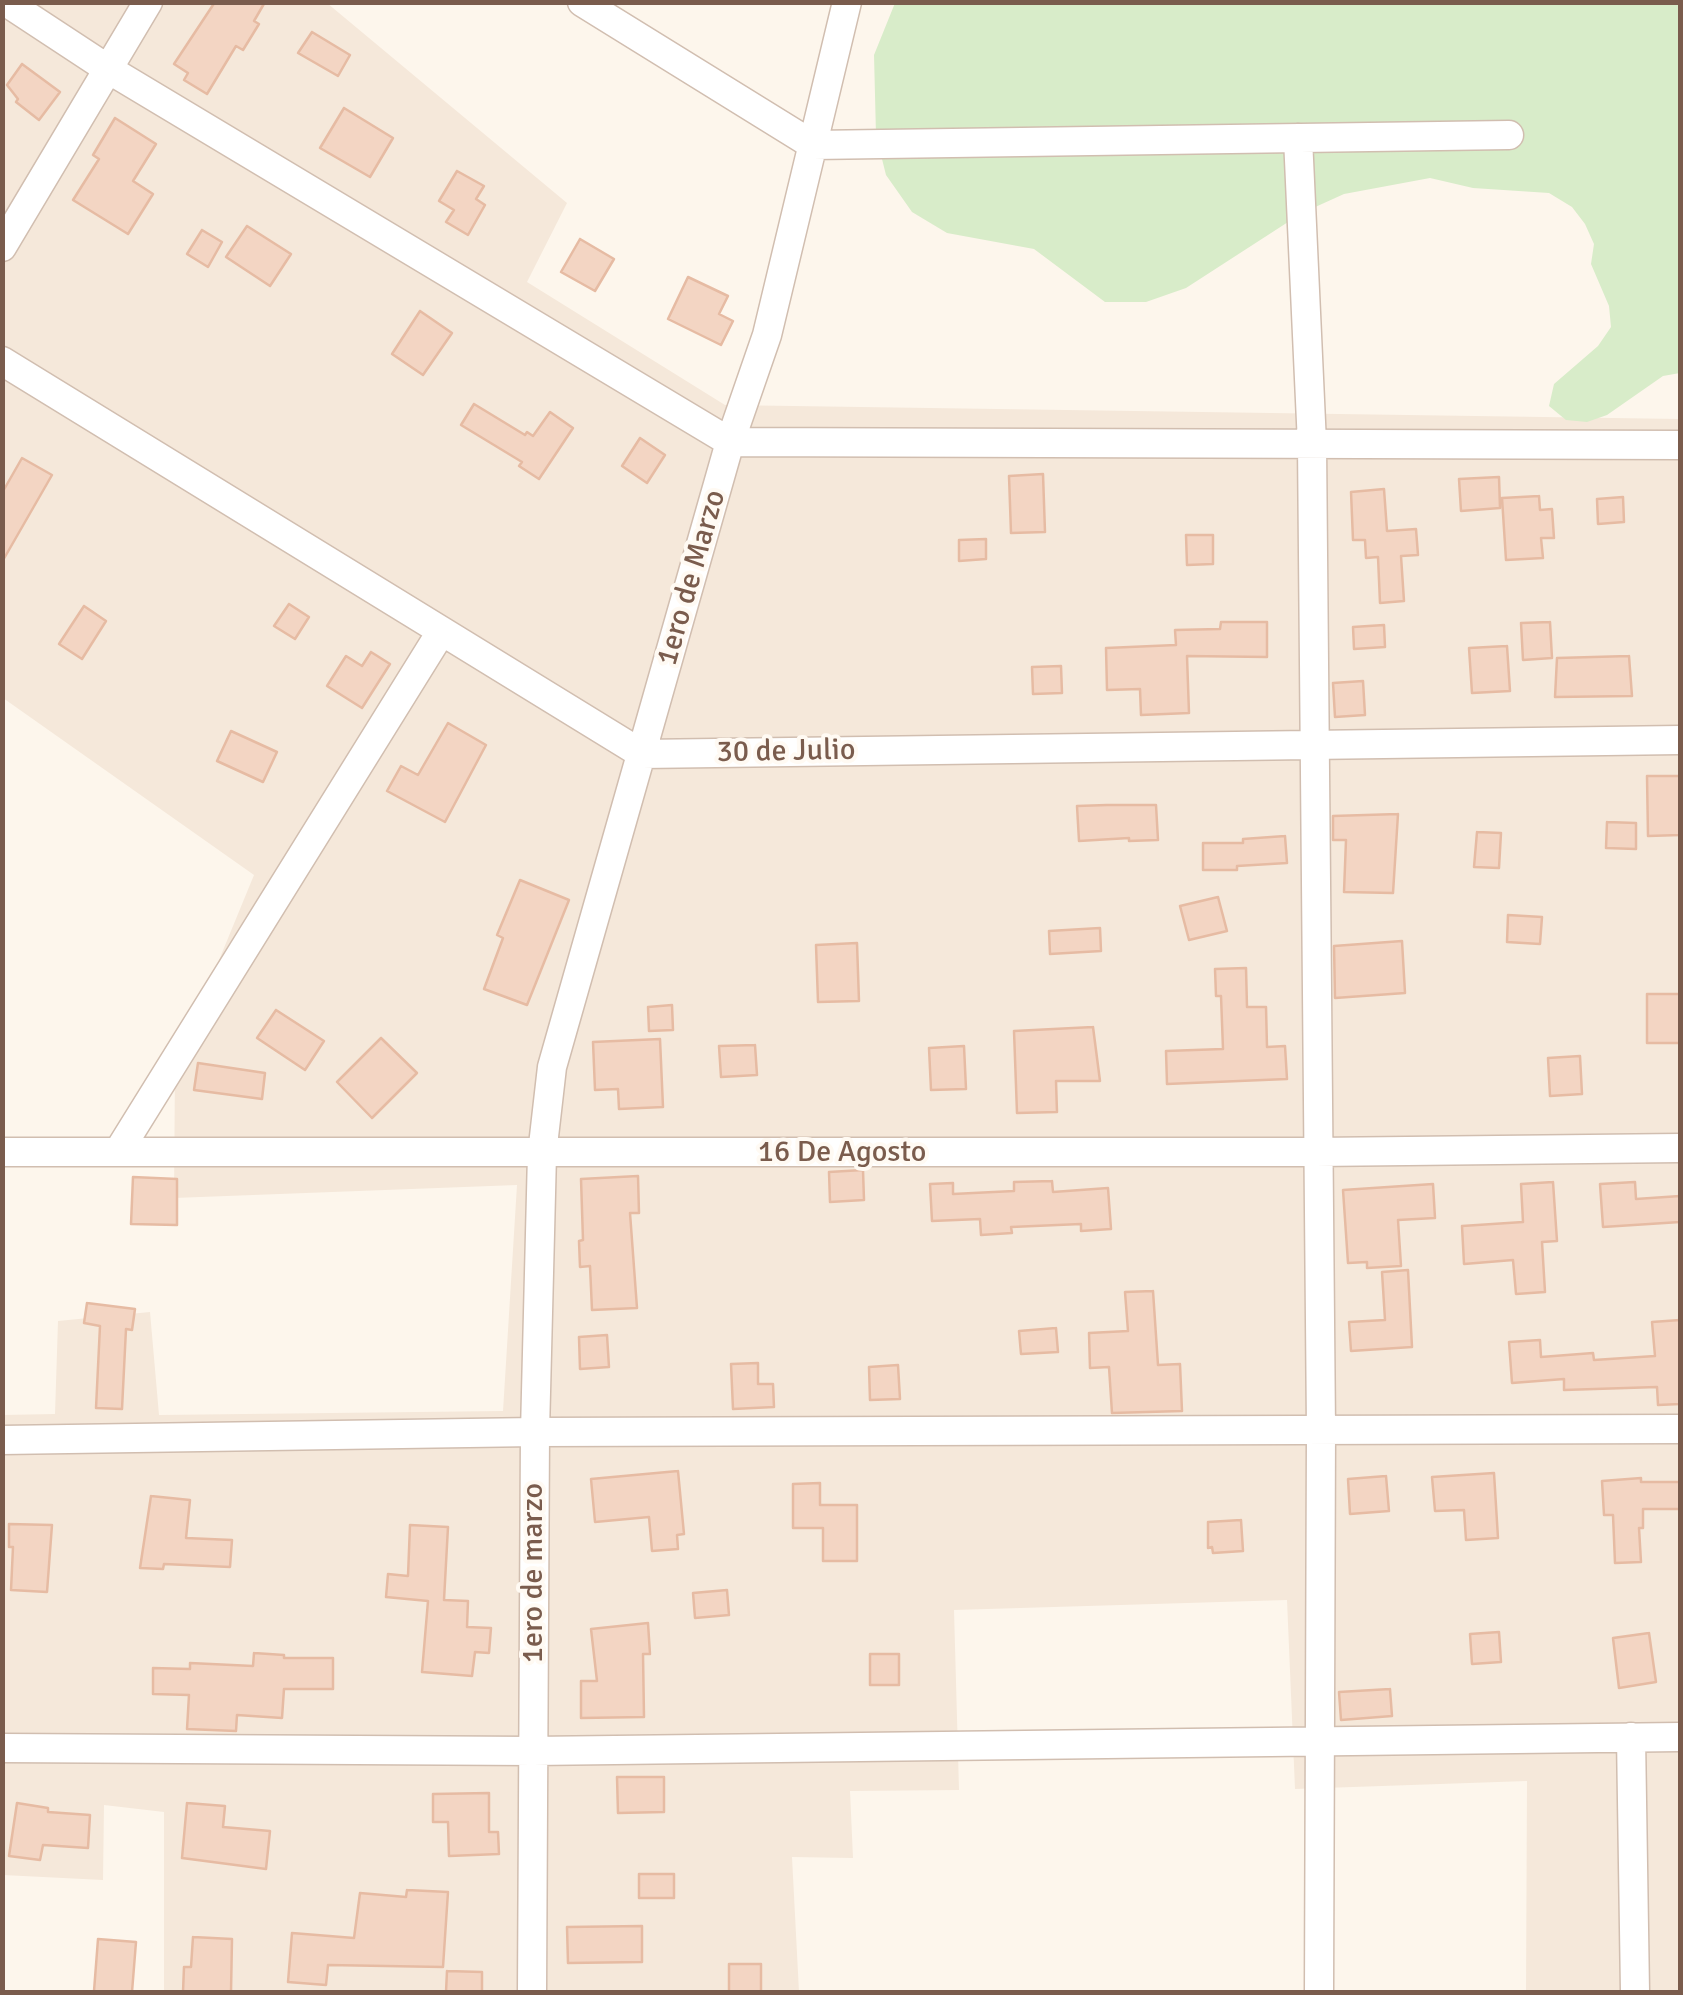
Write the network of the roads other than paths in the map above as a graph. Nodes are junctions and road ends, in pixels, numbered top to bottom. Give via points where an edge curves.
1 (6, 2) edge
2 (148, 2) edge
3 (582, 2) edge
4 (847, 2) edge
5 (108, 69) junction
6 (1509, 136) dead end
7 (1298, 138) junction
8 (813, 145) junction
9 (2, 247) edge
10 (2, 361) edge
11 (730, 442) junction
12 (1312, 444) junction
13 (1680, 445) edge
14 (441, 632) junction
15 (1680, 740) edge
16 (1312, 745) junction
17 (642, 754) junction
18 (1680, 1148) edge
19 (2, 1152) edge
20 (118, 1152) junction
21 (1316, 1152) junction
22 (542, 1154) junction
23 (1680, 1428) edge
24 (1321, 1430) junction
25 (535, 1432) junction
26 (2, 1440) edge
27 (1680, 1736) edge
28 (1631, 1737) junction
29 (1322, 1740) junction
30 (2, 1748) edge
31 (533, 1751) junction
32 (532, 1992) edge
33 (1319, 1992) edge
34 (1635, 1992) edge

1 - 5 street
2 - 5 street
3 - 8 street
4 - 8 street, 1ero de Marzo
5 - 9 street
5 - 11 street
6 - 7 street
7 - 8 street
7 - 12 street
8 - 11 street, 1ero de Marzo via 768,335
10 - 14 street
11 - 12 street
11 - 17 street, 1ero de Marzo
12 - 13 street
12 - 16 street
14 - 17 street
14 - 20 street
15 - 16 street, 30 de Julio
16 - 17 street, 30 de Julio
16 - 21 street
17 - 22 street, 1ero de Marzo via 552,1068
18 - 21 street, 16 De Agosto
19 - 20 street, 16 De Agosto
20 - 22 street, 16 De Agosto
21 - 22 street, 16 De Agosto
21 - 24 street
22 - 25 street, 1ero de marzo
23 - 24 street
24 - 25 street
24 - 29 street
25 - 26 street
25 - 31 street, 1ero de marzo
27 - 28 street
28 - 29 street
28 - 34 street
29 - 31 street
29 - 33 street
30 - 31 street
31 - 32 street, 1ero de marzo

